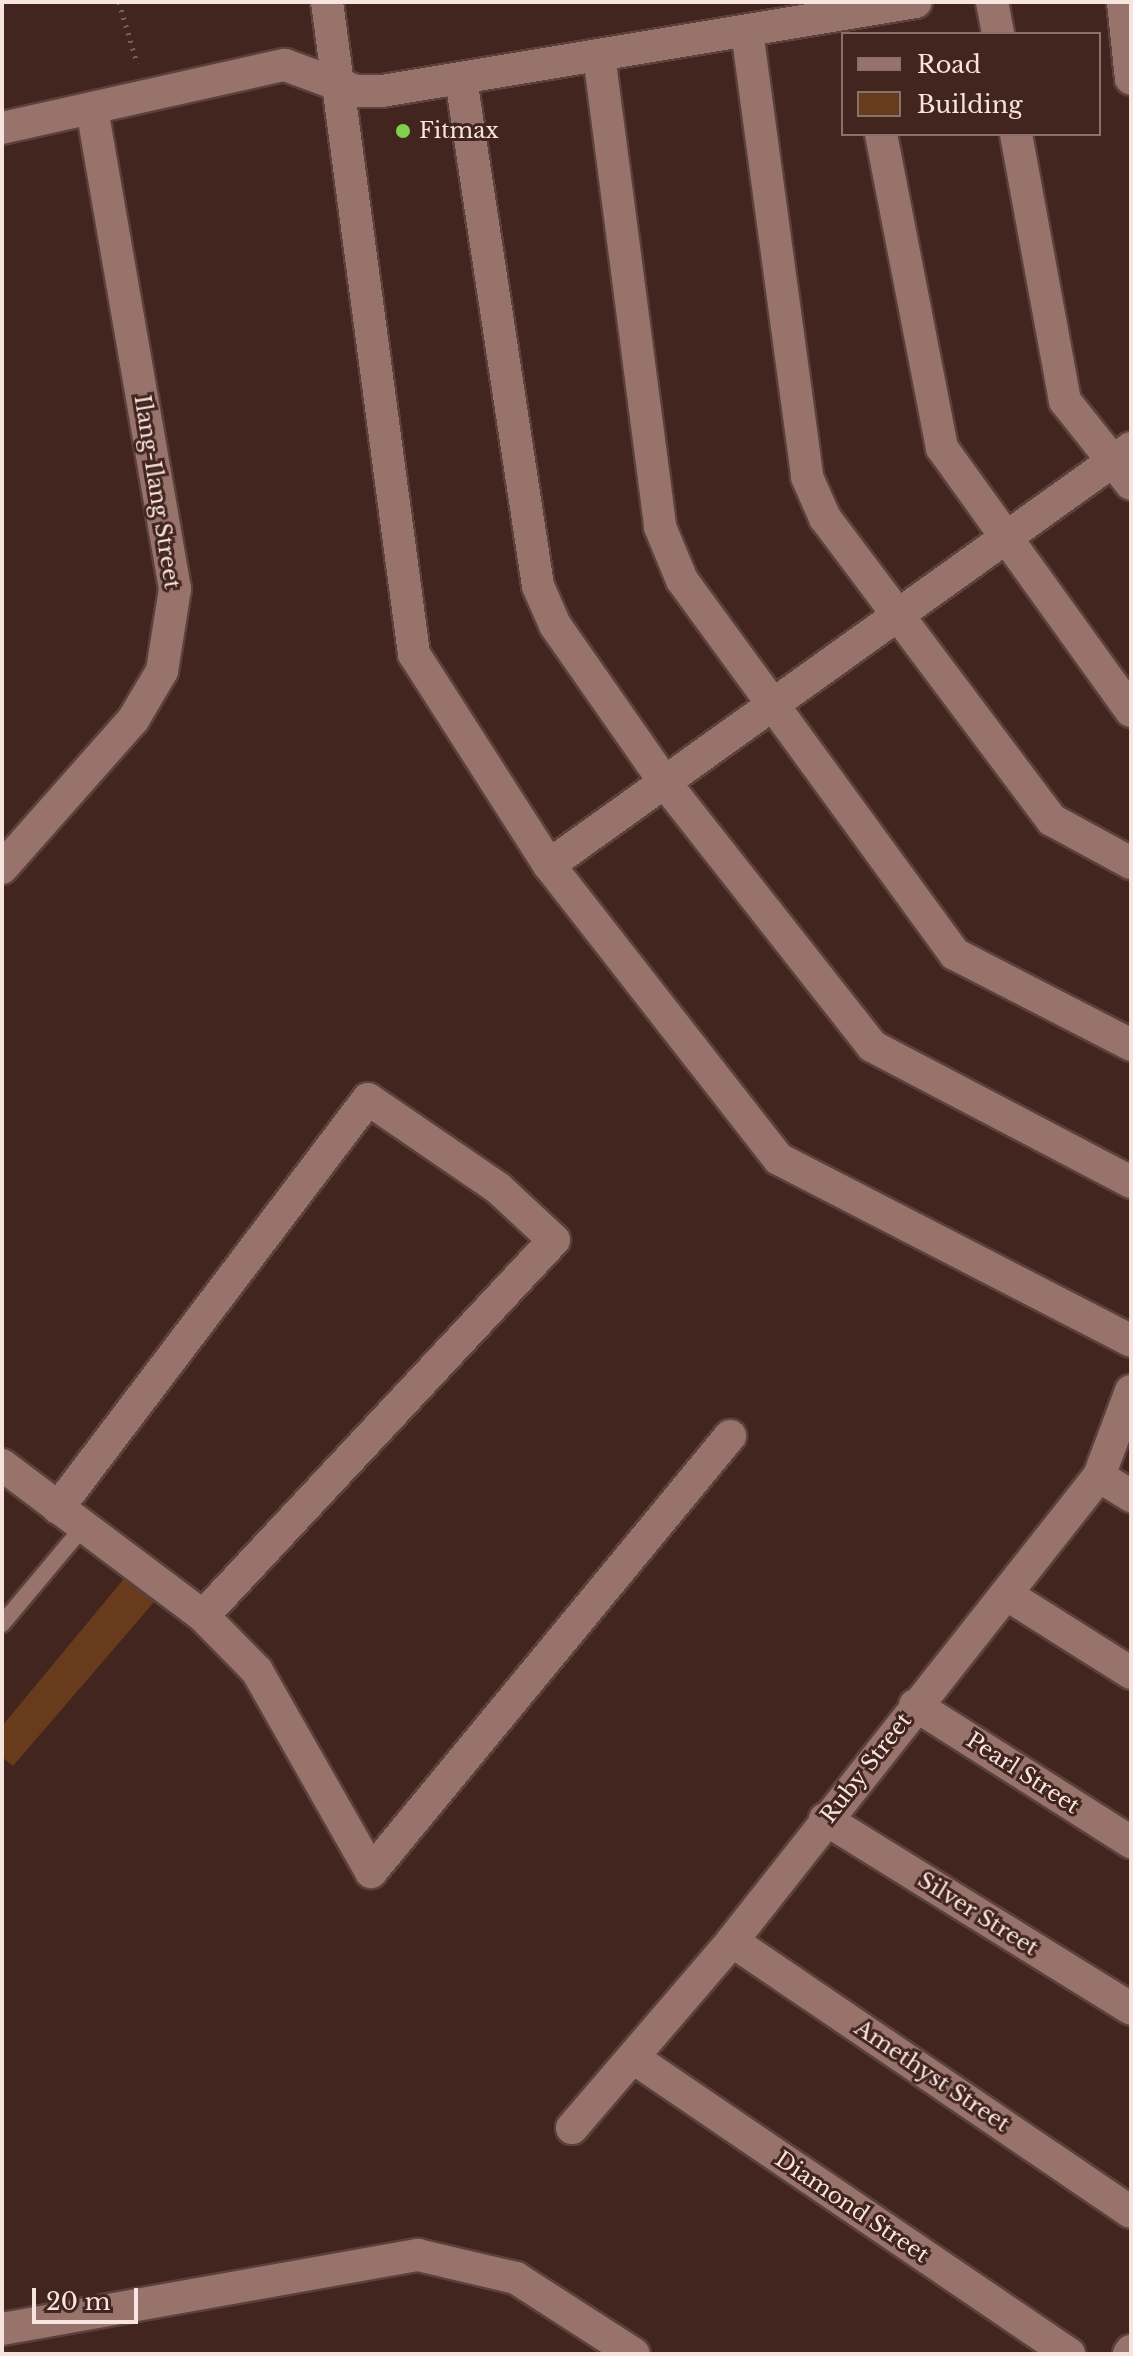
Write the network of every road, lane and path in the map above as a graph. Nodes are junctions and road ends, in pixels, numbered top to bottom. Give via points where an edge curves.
1 (119, 2) edge
2 (327, 2) edge
3 (916, 2) edge
4 (992, 2) edge
5 (1123, 2) edge
6 (860, 23) edge
7 (747, 31) junction
8 (998, 32) edge
9 (599, 55) junction
10 (334, 77) junction
11 (461, 79) junction
12 (1131, 79) edge
13 (142, 96) junction
14 (92, 109) junction
15 (2, 128) edge
16 (881, 136) edge
17 (1016, 136) edge
18 (1125, 465) edge
19 (1007, 541) junction
20 (903, 615) junction
21 (775, 708) junction
22 (1131, 711) edge
23 (666, 784) junction
24 (1131, 863) edge
25 (549, 865) junction
26 (2, 868) edge
27 (1131, 1045) edge
28 (1131, 1182) edge
29 (1131, 1341) edge
30 (1131, 1391) edge
31 (730, 1436) dead end
32 (2, 1465) edge
33 (1099, 1476) junction
34 (1131, 1496) edge
35 (70, 1517) junction
36 (1006, 1594) junction
37 (203, 1616) junction
38 (2, 1624) edge
39 (1131, 1673) edge
40 (915, 1705) junction
41 (825, 1819) junction
42 (1131, 1842) edge
43 (732, 1941) junction
44 (1131, 2009) edge
45 (635, 2059) junction
46 (572, 2128) dead end
47 (1131, 2212) edge
48 (2, 2329) edge
49 (634, 2354) edge
50 (1069, 2354) edge

1 - 13 path
2 - 10 street
3 - 6 street
4 - 8 street
5 - 12 street
6 - 7 street
7 - 9 street
7 - 20 street via 807,477 825,518
9 - 11 street
9 - 21 street via 660,527 682,580
10 - 11 street via 356,91
10 - 13 street via 285,65
10 - 25 street via 414,654
11 - 23 street via 538,586 555,625
13 - 14 street
14 - 15 street
14 - 26 street, Ilang-Ilang Street via 175,589 162,671 133,720
16 - 19 street via 942,448
17 - 18 street via 1065,401
18 - 19 street
19 - 20 street
19 - 22 street
20 - 21 street
20 - 24 street via 1052,820
21 - 23 street
21 - 27 street via 955,954
23 - 25 street
23 - 28 street via 872,1046
25 - 29 street via 779,1159
30 - 33 street, Ruby Street
31 - 37 street via 371,1872 257,1671
32 - 35 street
33 - 34 street
33 - 36 street, Ruby Street
35 - 37 street
35 - 37 street via 368,1099 498,1188 554,1240
35 - 38 lane
36 - 39 street
36 - 40 street, Ruby Street
40 - 41 street, Ruby Street
40 - 42 street, Pearl Street
41 - 43 street, Ruby Street
41 - 44 street, Silver Street
43 - 45 street, Ruby Street
43 - 47 street, Amethyst Street
45 - 46 street, Ruby Street
45 - 50 street, Diamond Street
48 - 49 street via 418,2255 516,2278

